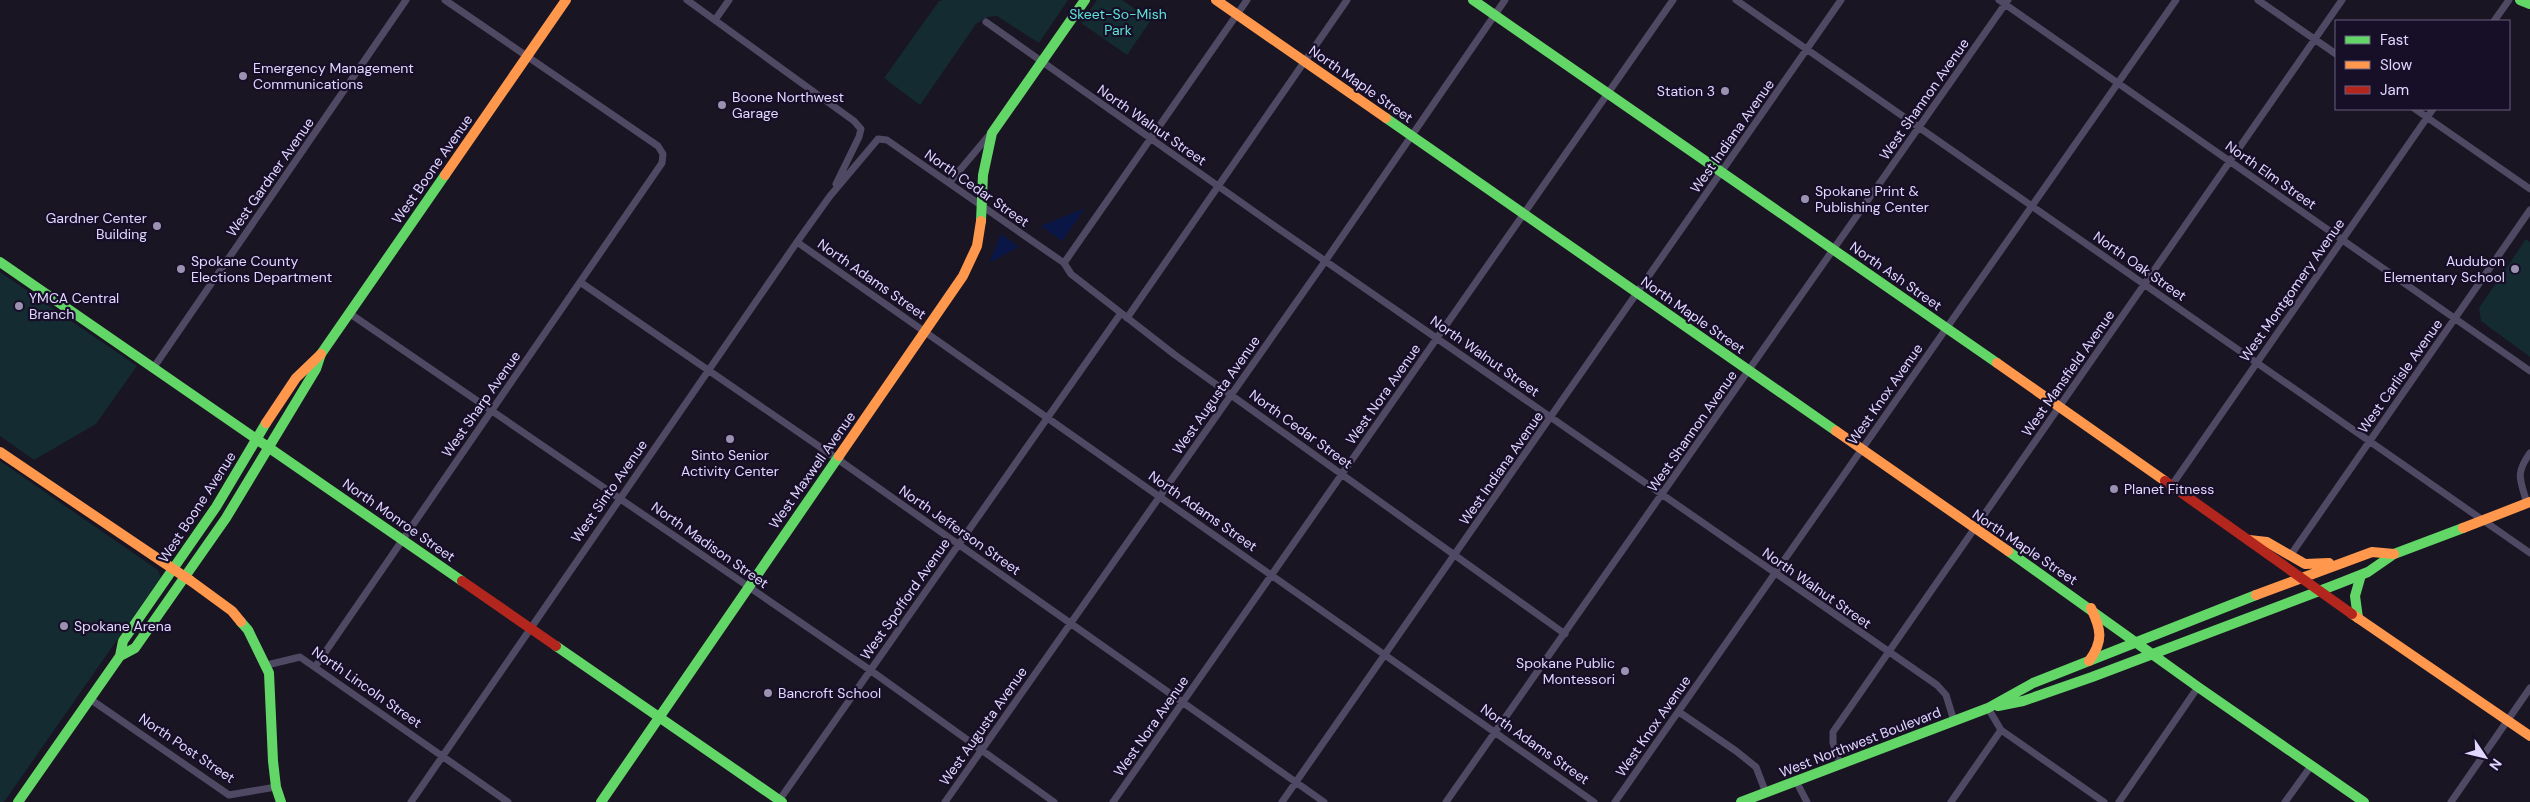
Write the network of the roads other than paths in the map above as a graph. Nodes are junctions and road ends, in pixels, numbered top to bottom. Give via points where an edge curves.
1 (406, 0) edge
2 (445, 0) edge
3 (566, 0) edge
4 (687, 0) edge
5 (729, 0) edge
6 (1085, 0) edge
7 (1216, 0) edge
8 (1247, 0) edge
9 (1347, 0) edge
10 (1473, 0) edge
11 (1505, 0) edge
12 (1673, 0) edge
13 (1736, 0) edge
14 (1841, 0) edge
15 (2176, 0) edge
16 (2258, 0) edge
17 (2342, 0) edge
18 (2509, 0) edge
19 (2520, 0) edge
20 (2004, 1) edge
21 (2530, 4) edge
22 (1237, 14) junction
23 (1495, 15) junction
24 (715, 20) junction
25 (2495, 20) edge
26 (986, 22) dead end
27 (2315, 39) junction
28 (1807, 49) junction
29 (2335, 53) edge
30 (527, 57) junction
31 (1042, 62) junction
32 (1304, 62) junction
33 (2118, 84) junction
34 (1609, 94) junction
35 (2416, 110) edge
36 (2432, 110) edge
37 (2427, 117) junction
38 (1920, 127) junction
39 (992, 133) junction
40 (1411, 136) junction
41 (878, 139) joint
42 (1150, 139) junction
43 (2229, 161) junction
44 (1721, 173) junction
45 (949, 184) junction
46 (1218, 187) junction
47 (2530, 189) edge
48 (830, 196) junction
49 (2032, 206) junction
50 (983, 208) junction
51 (2530, 210) edge
52 (1524, 214) junction
53 (2342, 240) junction
54 (797, 242) junction
55 (1834, 250) junction
56 (1326, 260) junction
57 (0, 262) edge
58 (1064, 263) junction
59 (580, 282) junction
60 (2144, 284) junction
61 (1637, 293) junction
62 (349, 313) junction
63 (1121, 313) junction
64 (1127, 318) junction
65 (2455, 319) junction
66 (1947, 328) junction
67 (925, 331) junction
68 (1437, 338) junction
69 (321, 354) junction
70 (2258, 362) junction
71 (154, 367) junction
72 (1749, 371) junction
73 (2530, 371) edge
74 (708, 372) junction
75 (1231, 394) junction
76 (2060, 408) junction
77 (491, 410) junction
78 (1048, 417) junction
79 (1552, 417) junction
80 (258, 439) junction
81 (2370, 441) junction
82 (270, 447) junction
83 (1862, 450) junction
84 (0, 452) edge
85 (2530, 453) edge
86 (836, 458) junction
87 (1342, 474) junction
88 (2172, 485) junction
89 (1160, 496) junction
90 (1662, 496) junction
91 (620, 498) junction
92 (2529, 502) edge
93 (2483, 521) junction
94 (1974, 528) junction
95 (403, 540) junction
96 (2249, 540) junction
97 (959, 544) junction
98 (2530, 552) edge
99 (2394, 554) junction
100 (1455, 555) junction
101 (2290, 556) junction
102 (2343, 562) junction
103 (173, 569) junction
104 (1272, 574) junction
105 (1775, 574) junction
106 (2361, 575) junction
107 (185, 577) junction
108 (2300, 578) junction
109 (748, 586) junction
110 (2319, 591) junction
111 (2091, 608) junction
112 (2358, 618) junction
113 (1070, 623) junction
114 (531, 627) junction
115 (1565, 634) junction
116 (2138, 641) junction
117 (1889, 652) junction
118 (2154, 653) junction
119 (1385, 654) junction
120 (120, 656) junction
121 (2089, 661) junction
122 (267, 665) junction
123 (315, 667) junction
124 (870, 670) junction
125 (2198, 687) junction
126 (2530, 688) edge
127 (90, 699) junction
128 (1182, 703) junction
129 (1988, 708) junction
130 (1679, 712) junction
131 (660, 716) junction
132 (2508, 720) junction
133 (1954, 721) junction
134 (2001, 730) junction
135 (1496, 732) junction
136 (2530, 736) edge
137 (980, 750) junction
138 (442, 756) junction
139 (1840, 764) junction
140 (2310, 766) junction
141 (1796, 781) junction
142 (1296, 782) junction
143 (276, 787) junction
144 (229, 795) junction
145 (1762, 797) edge
146 (780, 801) edge
147 (18, 802) edge
148 (224, 802) edge
149 (281, 802) edge
150 (411, 802) edge
151 (508, 802) edge
152 (601, 802) edge
153 (944, 802) edge
154 (1054, 802) edge
155 (1113, 802) edge
156 (1282, 802) edge
157 (1324, 802) edge
158 (1446, 802) edge
159 (1594, 802) edge
160 (1615, 802) edge
161 (1741, 802) edge
162 (1807, 802) edge
163 (1951, 802) edge
164 (2104, 802) edge
165 (2119, 802) edge
166 (2285, 802) edge
167 (2364, 802) edge
168 (2450, 802) edge

1 - 71 street, West Gardner Avenue
2 - 30 street
3 - 30 main road, West Boone Avenue
4 - 24 street
5 - 24 street
6 - 31 main road, West Maxwell Avenue
7 - 22 main road, North Maple Street
8 - 22 street
9 - 32 street
10 - 23 main road, North Ash Street
11 - 23 street, West Augusta Avenue
12 - 34 street, West Nora Avenue
13 - 28 street, North Oak Street
14 - 28 street, West Indiana Avenue
15 - 33 street, West Knox Avenue
16 - 27 street
17 - 27 street, West Mansfield Avenue
18 - 25 street
19 - 21 main road
20 - 33 street, North Elm Street
20 - 38 street, West Shannon Avenue
22 - 32 main road, North Maple Street
22 - 42 street
23 - 34 main road, North Ash Street
23 - 40 street, West Augusta Avenue
24 - 48 street, West Sinto Avenue via 854,121 860,129
26 - 31 street, North Walnut Street
27 - 29 street
27 - 43 street, West Mansfield Avenue
28 - 38 street, North Oak Street
28 - 44 street, West Indiana Avenue
30 - 59 street, West Sharp Avenue via 658,146 664,154 662,163
30 - 62 main road, West Boone Avenue
31 - 39 main road, West Maxwell Avenue
31 - 42 street, North Walnut Street
32 - 40 main road, North Maple Street
32 - 46 street
33 - 43 street, North Elm Street
33 - 49 street, West Knox Avenue
34 - 44 main road, North Ash Street
34 - 52 street, West Nora Avenue
35 - 37 street
36 - 37 street, West Montgomery Avenue
37 - 47 street
37 - 53 street, West Montgomery Avenue
38 - 49 street, North Oak Street
38 - 55 street, West Shannon Avenue
39 - 45 street, West Maxwell Avenue
39 - 50 main road, West Maxwell Avenue via 984,175
40 - 52 main road, North Maple Street
40 - 56 street, West Augusta Avenue
41 - 45 street, North Cedar Street via 887,140
41 - 48 street, West Sinto Avenue
42 - 46 street, North Walnut Street
42 - 58 street
43 - 53 street, North Elm Street
43 - 60 street, West Mansfield Avenue
44 - 55 main road, North Ash Street
44 - 61 street, West Indiana Avenue
45 - 50 street, North Cedar Street
46 - 56 street, North Walnut Street
46 - 64 street
48 - 54 street, West Sinto Avenue
49 - 60 street, North Oak Street
49 - 66 street, West Knox Avenue
50 - 58 street, North Cedar Street
50 - 67 main road, West Maxwell Avenue via 977,246 963,276
51 - 65 street, West Carlisle Avenue
52 - 61 main road, North Maple Street
52 - 68 street, West Nora Avenue
53 - 65 street, North Elm Street
53 - 70 street, West Montgomery Avenue
54 - 67 street, North Adams Street
54 - 74 street, West Sinto Avenue
55 - 66 main road, North Ash Street
55 - 72 street, West Shannon Avenue
56 - 68 street, North Walnut Street
56 - 75 street, West Augusta Avenue
57 - 71 main road, North Monroe Street
58 - 63 street, North Cedar Street via 1068,271
59 - 74 street, North Jefferson Street
59 - 77 street, West Sharp Avenue
60 - 70 street, North Oak Street
60 - 76 street, West Mansfield Avenue
61 - 72 main road, North Maple Street
61 - 79 street, West Indiana Avenue
62 - 69 main road, West Boone Avenue
62 - 77 street, North Madison Street
63 - 64 street, North Cedar Street
63 - 78 street, West Spofford Avenue
64 - 75 street, North Cedar Street
65 - 73 street, North Elm Street
65 - 81 street, West Carlisle Avenue
66 - 76 main road, North Ash Street
66 - 83 street, West Knox Avenue
67 - 78 street, North Adams Street
67 - 86 main road, West Maxwell Avenue
68 - 79 street, North Walnut Street
68 - 87 street, West Nora Avenue
69 - 80 main road, West Boone Avenue via 309,361
69 - 82 main road, West Boone Avenue via 316,369
70 - 81 street, North Oak Street
70 - 88 street, West Montgomery Avenue
71 - 80 main road, North Monroe Street
72 - 83 main road, North Maple Street
72 - 90 street, West Shannon Avenue
74 - 86 street, North Jefferson Street
74 - 91 street, West Sinto Avenue
75 - 87 street, North Cedar Street
75 - 89 street, West Augusta Avenue
76 - 88 main road, North Ash Street
76 - 94 street, West Mansfield Avenue
77 - 91 street, North Madison Street
77 - 95 street, West Sharp Avenue
78 - 89 street, North Adams Street
78 - 97 street, West Spofford Avenue
79 - 90 street, North Walnut Street
79 - 100 street, West Indiana Avenue
80 - 82 main road, North Monroe Street
80 - 103 main road, West Boone Avenue via 231,485
81 - 93 street, North Oak Street
81 - 101 street, West Carlisle Avenue
82 - 95 main road, North Monroe Street
82 - 107 main road, West Boone Avenue
83 - 94 main road, North Maple Street
83 - 105 street, West Knox Avenue
84 - 103 main road
85 - 92 street via 2520,467 2520,481
86 - 97 street, North Jefferson Street
86 - 109 main road, West Maxwell Avenue
87 - 100 street, North Cedar Street
87 - 104 street, West Nora Avenue
88 - 96 main road, North Ash Street
89 - 104 street, North Adams Street
89 - 113 street, West Augusta Avenue
90 - 105 street, North Walnut Street
90 - 115 street, West Shannon Avenue
91 - 109 street, North Madison Street
91 - 114 street, West Sinto Avenue
92 - 93 main road
93 - 98 street, North Oak Street
93 - 99 main road
94 - 111 main road, North Maple Street
94 - 117 street, West Mansfield Avenue
95 - 114 main road, North Monroe Street
95 - 123 street, West Sharp Avenue
96 - 101 main road via 2267,542
96 - 108 main road, North Ash Street
97 - 113 street, North Jefferson Street
97 - 124 street, West Spofford Avenue
99 - 102 main road via 2372,552
99 - 106 main road
100 - 115 street, North Cedar Street
100 - 119 street, West Indiana Avenue
101 - 102 main road via 2305,564
102 - 108 main road
103 - 107 main road
103 - 120 main road, West Boone Avenue via 123,641
104 - 119 street, North Adams Street
104 - 128 street, West Nora Avenue
105 - 117 street, North Walnut Street
105 - 130 street, West Knox Avenue
106 - 110 main road
106 - 112 main road via 2353,603
107 - 120 main road, West Boone Avenue via 135,648
107 - 122 main road via 232,611 248,630
108 - 110 main road, North Ash Street
108 - 116 main road
109 - 124 street, North Madison Street
109 - 131 main road, West Maxwell Avenue
110 - 112 main road, North Ash Street
110 - 118 main road
111 - 116 main road, North Maple Street
111 - 121 main road via 2102,635 2098,649
112 - 132 main road, North Ash Street
113 - 128 street, North Jefferson Street
113 - 137 street, West Augusta Avenue
114 - 131 main road, North Monroe Street
114 - 138 street, West Sinto Avenue
115 - 135 street, West Shannon Avenue
116 - 118 main road, North Maple Street
116 - 121 main road
117 - 133 street, North Walnut Street via 1944,691
117 - 139 street, West Mansfield Avenue via 1833,732
118 - 125 main road, North Maple Street
118 - 129 main road via 2023,701
119 - 135 street, North Adams Street
119 - 142 street, West Indiana Avenue
120 - 127 main road, West Boone Avenue
121 - 129 main road via 2034,683
122 - 123 street, North Lincoln Street via 300,657
122 - 143 main road
123 - 138 street, North Lincoln Street
124 - 137 street, North Madison Street
124 - 146 street, West Spofford Avenue
125 - 140 main road, North Maple Street
125 - 165 street
126 - 132 street
127 - 144 street, North Post Street
127 - 147 main road, West Boone Avenue
128 - 142 street, North Jefferson Street
128 - 155 street, West Nora Avenue
129 - 133 main road, West Northwest Boulevard
129 - 134 street
130 - 145 street via 1756,767
130 - 160 street, West Knox Avenue
131 - 146 main road, North Monroe Street
131 - 152 main road, West Maxwell Avenue
132 - 136 main road, North Ash Street
132 - 168 street
133 - 139 main road, West Northwest Boulevard
134 - 163 street
134 - 164 street
135 - 158 street, West Shannon Avenue
135 - 159 street, North Adams Street
137 - 153 street, West Augusta Avenue
137 - 154 street, North Madison Street
138 - 150 street, West Sinto Avenue
138 - 151 street, North Lincoln Street
139 - 141 main road, West Northwest Boulevard
140 - 166 street
140 - 167 main road, North Maple Street
141 - 145 main road, West Northwest Boulevard
141 - 162 street
142 - 156 street, West Indiana Avenue
142 - 157 street, North Jefferson Street
143 - 144 street, North Post Street
143 - 149 main road
144 - 148 street
145 - 161 main road, West Northwest Boulevard

